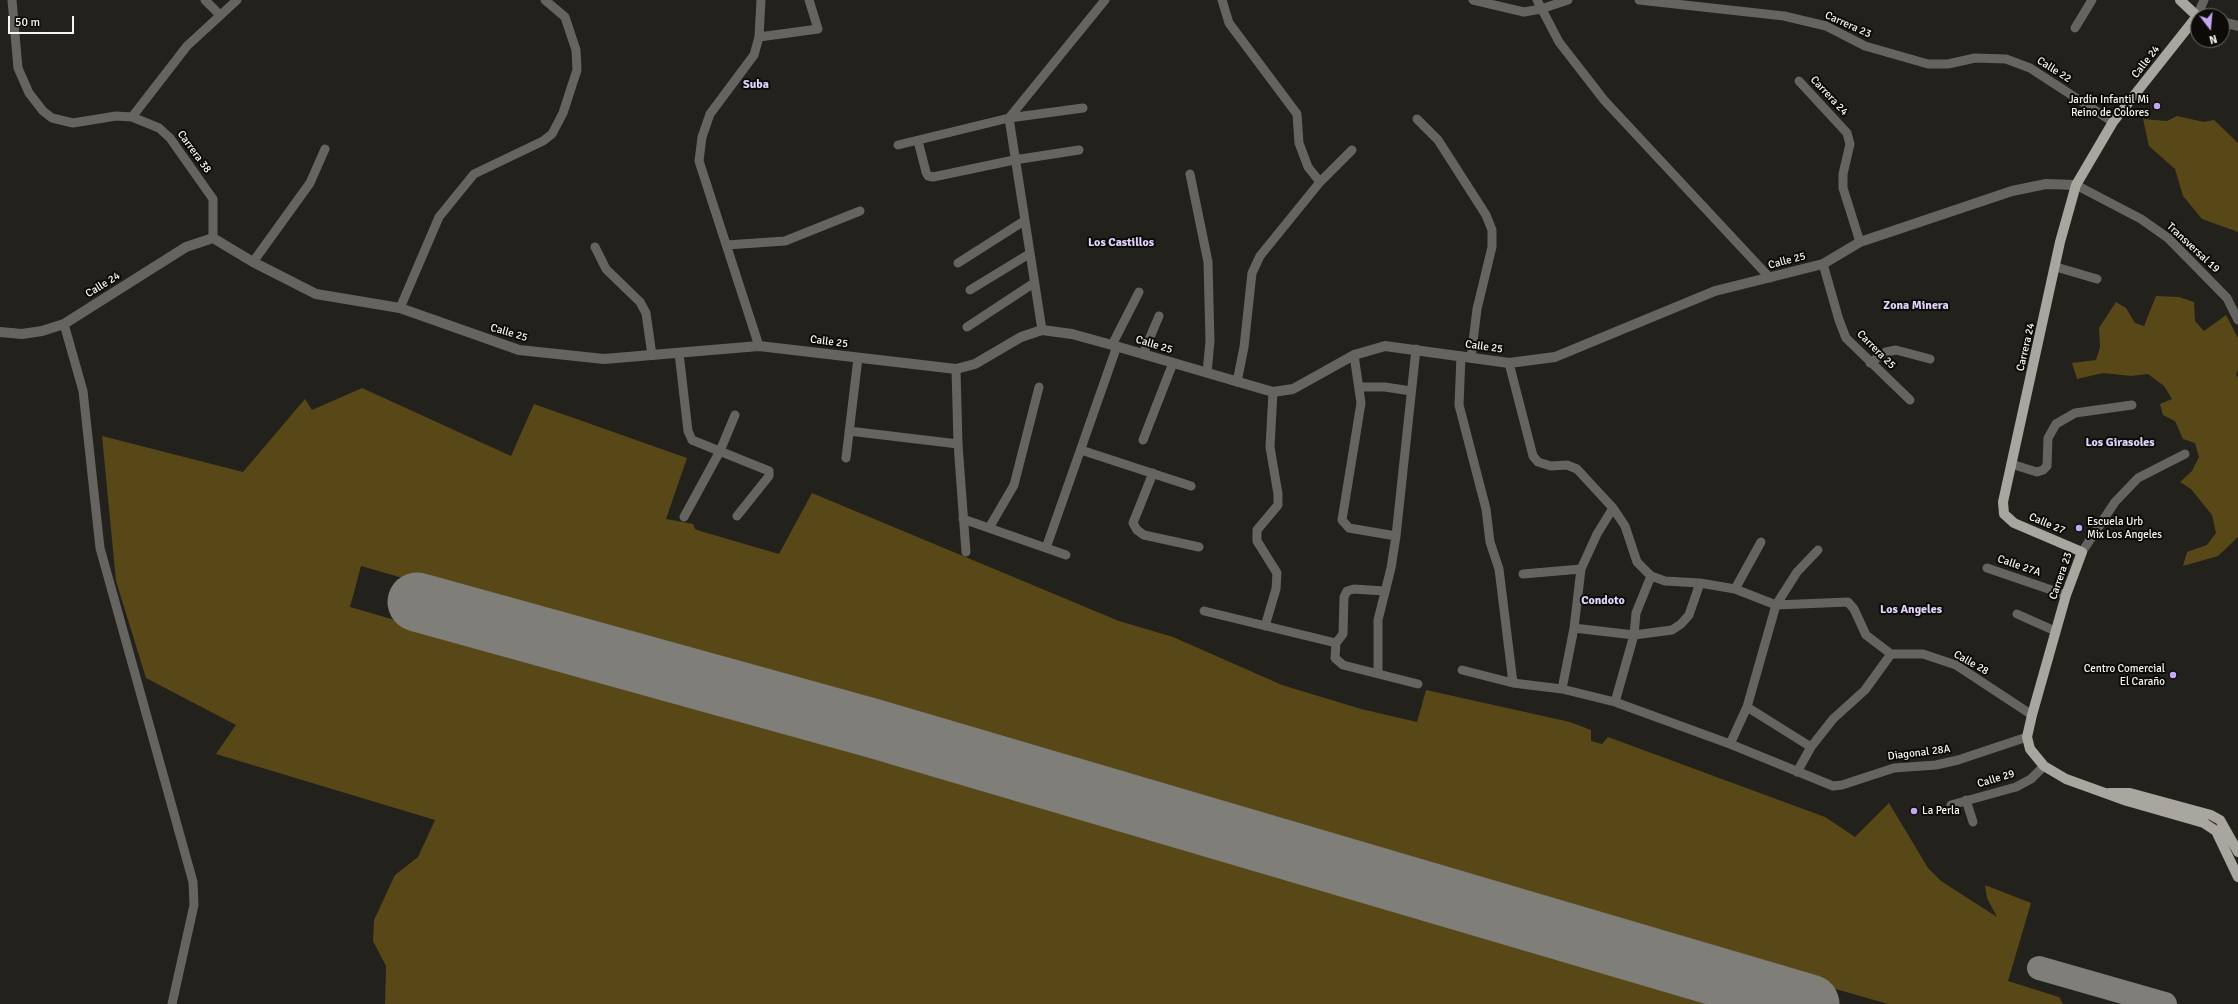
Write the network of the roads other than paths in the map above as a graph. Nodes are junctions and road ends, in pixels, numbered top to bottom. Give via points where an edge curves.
1 (12, 0) edge
2 (205, 0) edge
3 (237, 0) edge
4 (545, 0) edge
5 (761, 0) edge
6 (809, 0) edge
7 (1105, 0) edge
8 (1222, 0) edge
9 (1473, 0) edge
10 (1537, 0) edge
11 (1568, 0) edge
12 (1639, 0) edge
13 (2092, 0) edge
14 (2180, 0) edge
15 (1541, 9) junction
16 (2190, 9) edge
17 (220, 15) junction
18 (2190, 26) edge
19 (2075, 28) dead end
20 (759, 37) junction
21 (1975, 58) joint
22 (1799, 81) dead end
23 (1083, 108) dead end
24 (132, 117) junction
25 (1009, 118) junction
26 (1417, 119) dead end
27 (2113, 122) junction
28 (918, 141) junction
29 (898, 145) dead end
30 (325, 149) dead end
31 (1079, 150) dead end
32 (1352, 150) dead end
33 (1014, 160) junction
34 (1190, 174) dead end
35 (1320, 182) junction
36 (2076, 185) junction
37 (860, 211) dead end
38 (1024, 221) junction
39 (213, 238) junction
40 (1860, 242) junction
41 (727, 245) junction
42 (595, 247) dead end
43 (1029, 254) junction
44 (253, 262) junction
45 (958, 263) dead end
46 (1823, 264) junction
47 (2056, 267) junction
48 (1770, 278) junction
49 (2097, 279) dead end
50 (1034, 283) junction
51 (970, 290) dead end
52 (1139, 292) dead end
53 (400, 308) junction
54 (1158, 316) dead end
55 (2238, 320) edge
56 (64, 324) junction
57 (967, 327) dead end
58 (1042, 330) junction
59 (0, 332) edge
60 (1115, 345) junction
61 (759, 346) junction
62 (1416, 349) junction
63 (679, 353) junction
64 (1143, 354) junction
65 (652, 355) junction
66 (1354, 355) junction
67 (1466, 357) junction
68 (858, 358) junction
69 (1930, 359) dead end
70 (1173, 363) junction
71 (1510, 363) junction
72 (1870, 363) junction
73 (956, 369) junction
74 (1207, 373) junction
75 (1237, 382) junction
76 (1039, 387) dead end
77 (1359, 387) junction
78 (1411, 391) junction
79 (1274, 392) junction
80 (1910, 400) dead end
81 (2132, 405) dead end
82 (735, 415) dead end
83 (849, 431) junction
84 (1143, 440) dead end
85 (958, 444) junction
86 (1081, 450) junction
87 (720, 451) junction
88 (2185, 454) dead end
89 (846, 458) dead end
90 (2011, 464) junction
91 (1153, 473) junction
92 (1191, 486) dead end
93 (1613, 508) junction
94 (2004, 514) joint
95 (684, 516) dead end
96 (737, 516) dead end
97 (964, 519) junction
98 (988, 528) junction
99 (1396, 536) junction
100 (1761, 542) dead end
101 (1199, 547) dead end
102 (1046, 548) junction
103 (1818, 550) dead end
104 (966, 552) dead end
105 (2082, 552) junction
106 (1066, 555) dead end
107 (1987, 568) dead end
108 (1581, 569) junction
109 (1523, 574) dead end
110 (1651, 576) junction
111 (1700, 583) junction
112 (1735, 589) junction
113 (1384, 591) junction
114 (2066, 595) junction
115 (1776, 605) junction
116 (1204, 611) dead end
117 (2017, 614) dead end
118 (1265, 626) junction
119 (1574, 628) junction
120 (2056, 631) junction
121 (1634, 635) junction
122 (1336, 644) junction
123 (1891, 654) junction
124 (1462, 670) dead end
125 (1378, 672) junction
126 (1513, 683) junction
127 (1418, 684) dead end
128 (1562, 689) junction
129 (1616, 702) junction
130 (1747, 708) junction
131 (2032, 715) junction
132 (2027, 737) junction
133 (1730, 744) junction
134 (1811, 746) junction
135 (2044, 766) junction
136 (1798, 772) junction
137 (2107, 793) junction
138 (1966, 800) junction
139 (1951, 805) dead end
140 (1974, 822) dead end
141 (2238, 852) edge
142 (2238, 877) edge
143 (172, 1004) edge

1 - 24 street, Carrera 38 via 18,68 29,93 43,111 52,118 73,123 116,116
2 - 17 street
3 - 17 street
4 - 53 street via 565,17 576,50 577,70 563,113 552,134 543,141 474,174 439,217
5 - 20 street
6 - 20 street via 818,29
7 - 25 street
8 - 35 street via 1230,23 1297,114 1299,143 1308,167
9 - 15 street via 1524,12
10 - 15 street
11 - 15 street
12 - 21 street, Carrera 23 via 1784,16 1826,26 1865,46 1928,64 1948,64
13 - 19 street
14 - 16 main road
15 - 48 street via 1559,42 1604,100
17 - 24 street via 187,46
18 - 27 main road, Calle 24
20 - 41 street via 754,55 710,114 702,137 698,161
21 - 27 street, Calle 22 via 2006,59 2030,68
22 - 40 street, Carrera 24 via 1847,133 1850,144 1843,174 1843,188
23 - 25 street
24 - 39 street, Carrera 38 via 159,128 170,138 213,199
25 - 28 street
25 - 33 street
26 - 67 street via 1438,140 1486,215 1492,230 1492,247
27 - 36 main road, Calle 24
28 - 29 street
28 - 33 street via 926,172 933,178
30 - 44 street via 310,183
31 - 33 street
32 - 35 street
33 - 38 street
34 - 74 street via 1208,262 1210,341
35 - 75 street via 1260,256 1252,273 1244,347
36 - 40 street, Calle 25 via 2046,184 2012,191
36 - 47 main road, Carrera 24 via 2060,242
36 - 55 street, Transversal 19 via 2141,219 2168,238 2227,298
37 - 41 street via 785,242
38 - 43 street
38 - 45 street
39 - 44 street, Calle 25
39 - 56 street, Calle 24 via 186,247
40 - 46 street, Calle 25
41 - 61 street
42 - 65 street via 606,269 640,302 646,313
43 - 50 street
43 - 51 street
44 - 53 street, Calle 25 via 316,294
46 - 48 street, Calle 25
46 - 72 street, Carrera 25 via 1846,338
47 - 49 street
47 - 90 main road, Carrera 24
48 - 71 street, Calle 25 via 1715,291 1555,356
50 - 57 street
50 - 58 street
52 - 60 street
53 - 65 street, Calle 25 via 519,350 604,359
54 - 64 street
56 - 59 street, Calle 24 via 22,334
56 - 143 street via 83,390 100,548 193,882 194,905
58 - 60 street, Calle 25 via 1072,334
58 - 73 street, Calle 25 via 1021,337 975,364
60 - 64 street, Calle 25
60 - 86 street
61 - 63 street, Calle 25
61 - 68 street, Calle 25
62 - 66 street, Calle 25 via 1385,346
62 - 67 street, Calle 25
62 - 78 street
63 - 65 street, Calle 25
63 - 87 street via 690,436 692,440
64 - 70 street, Calle 25
66 - 77 street
66 - 79 street, Calle 25 via 1293,389
67 - 71 street, Calle 25
67 - 126 street via 1459,405 1486,509 1490,542 1499,569
68 - 73 street, Calle 25
68 - 83 street
69 - 72 street via 1896,350 1886,352
70 - 74 street, Calle 25
70 - 84 street
71 - 93 street via 1533,456 1538,462 1551,466 1567,465 1577,468
72 - 80 street, Carrera 25
73 - 85 street
74 - 75 street, Calle 25
75 - 79 street, Calle 25
76 - 98 street via 1014,486
77 - 78 street
77 - 99 street via 1361,403 1342,520 1349,528
78 - 99 street
79 - 118 street via 1270,447 1278,505 1257,530 1257,541 1277,573 1276,589
81 - 90 street via 2075,413 2056,424 2048,438 2047,466 2043,470 2037,472
82 - 87 street
83 - 85 street
83 - 89 street
85 - 97 street
86 - 91 street
86 - 102 street
87 - 95 street
87 - 96 street via 768,470 769,473
88 - 105 street, Carrera 23 via 2138,478 2115,502
90 - 94 main road, Carrera 24 via 2003,502
91 - 92 street
91 - 101 street via 1133,523 1137,530 1144,535
93 - 108 street via 1597,534
93 - 110 street via 1624,526 1637,562
94 - 105 main road, Calle 27 via 2014,523
97 - 98 street
97 - 104 street
98 - 102 street
99 - 113 street
100 - 112 street
102 - 106 street
103 - 115 street via 1797,572
105 - 114 main road, Carrera 23
107 - 114 street, Calle 27A
108 - 109 street
108 - 119 street
110 - 111 street via 1665,581
110 - 121 street via 1636,613
111 - 112 street
111 - 121 street via 1689,615 1682,624 1672,630
112 - 115 street
113 - 122 street via 1348,591 1344,597 1343,634
113 - 125 street via 1378,620
114 - 120 main road, Carrera 23
115 - 123 street via 1848,602 1866,635
115 - 130 street
116 - 118 street
117 - 120 street
118 - 122 street
119 - 121 street
119 - 128 street
120 - 131 main road, Carrera 23
121 - 129 street
122 - 125 street via 1335,658 1338,662
123 - 131 street, Calle 28 via 1923,654 1956,665
123 - 134 street via 1865,690 1833,719
124 - 126 street
125 - 127 street
126 - 128 street
128 - 129 street
129 - 133 street
130 - 133 street
130 - 134 street
131 - 132 main road, Carrera 23
132 - 135 main road, Carrera 23 via 2030,749
132 - 136 street, Diagonal 28A via 1958,760 1936,765 1894,768 1838,786
133 - 136 street
134 - 136 street
135 - 137 main road via 2066,778
135 - 138 street, Calle 29 via 2031,779 2016,787
137 - 141 main road via 2130,793 2211,815 2220,820
137 - 142 main road via 2126,801 2204,823 2216,831
138 - 139 street, Calle 29
138 - 140 street

